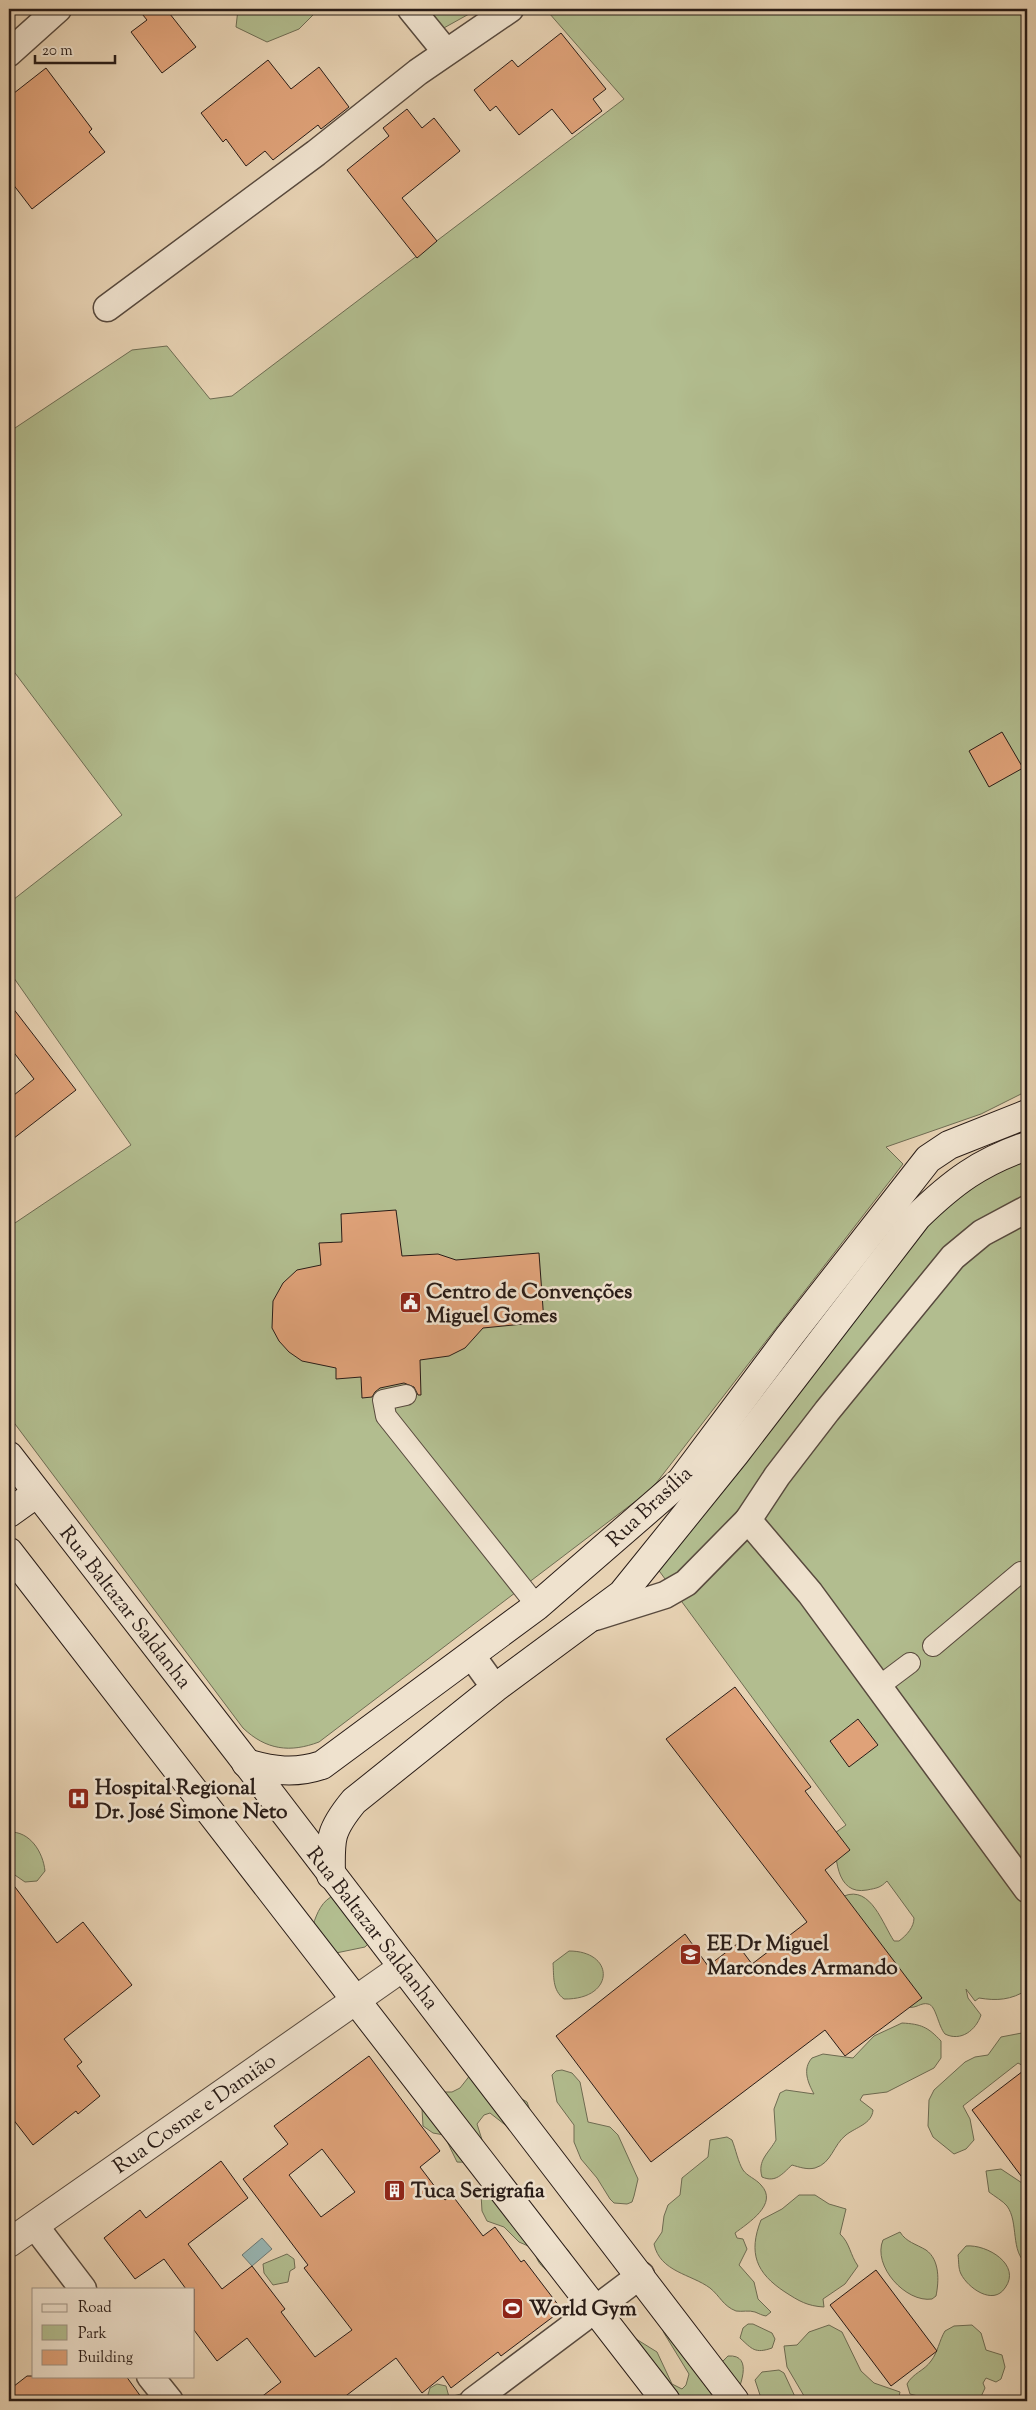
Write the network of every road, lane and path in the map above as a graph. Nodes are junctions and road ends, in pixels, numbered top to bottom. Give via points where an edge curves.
1 (58, 9) edge
2 (411, 9) edge
3 (510, 9) edge
4 (446, 52) junction
5 (9, 53) edge
6 (108, 308) dead end
7 (1027, 1114) edge
8 (1027, 1146) edge
9 (1027, 1209) edge
10 (406, 1396) dead end
11 (9, 1456) edge
12 (37, 1493) junction
13 (9, 1513) edge
14 (748, 1520) junction
15 (9, 1552) edge
16 (1021, 1572) dead end
17 (537, 1606) junction
18 (584, 1620) junction
19 (933, 1646) dead end
20 (472, 1656) junction
21 (910, 1663) dead end
22 (878, 1687) junction
23 (495, 1688) junction
24 (246, 1763) junction
25 (331, 1875) junction
26 (1027, 1889) edge
27 (403, 1967) junction
28 (354, 1999) junction
29 (35, 2226) junction
30 (9, 2243) edge
31 (640, 2275) junction
32 (82, 2288) edge
33 (596, 2309) junction
34 (152, 2378) edge
35 (170, 2401) edge
36 (473, 2401) edge
37 (666, 2401) edge
38 (735, 2401) edge

1 - 5 street
2 - 4 street
3 - 4 street
4 - 6 street
7 - 17 main road, Rua Brasília via 949,1145 928,1159 681,1481
8 - 18 main road, Rua Brasília via 978,1166 944,1191 917,1217 680,1524 622,1594
9 - 14 street via 982,1234 953,1257 827,1411
10 - 17 street via 383,1400 386,1416
11 - 12 main road, Rua Baltazar Saldanha
12 - 13 main road
12 - 24 main road, Rua Baltazar Saldanha
14 - 18 street via 686,1583 665,1595
14 - 22 street via 810,1593
15 - 28 main road
16 - 19 street
17 - 20 main road, Rua Brasília
18 - 23 main road, Rua Brasília
20 - 23 street
20 - 24 main road, Rua Brasília via 322,1765 295,1771 271,1770
21 - 22 street
22 - 26 street
23 - 25 main road, Rua Brasília via 354,1801 338,1820 332,1836
24 - 25 main road, Rua Baltazar Saldanha
25 - 27 main road, Rua Baltazar Saldanha
27 - 28 main road, Rua Cosme e Damião
27 - 31 main road, Rua Baltazar Saldanha
28 - 29 main road, Rua Cosme e Damião
28 - 33 main road
29 - 30 main road, Rua Cosme e Damião
29 - 32 street
31 - 33 street
31 - 38 main road, Rua Baltazar Saldanha
33 - 36 street
33 - 37 main road
34 - 35 street

